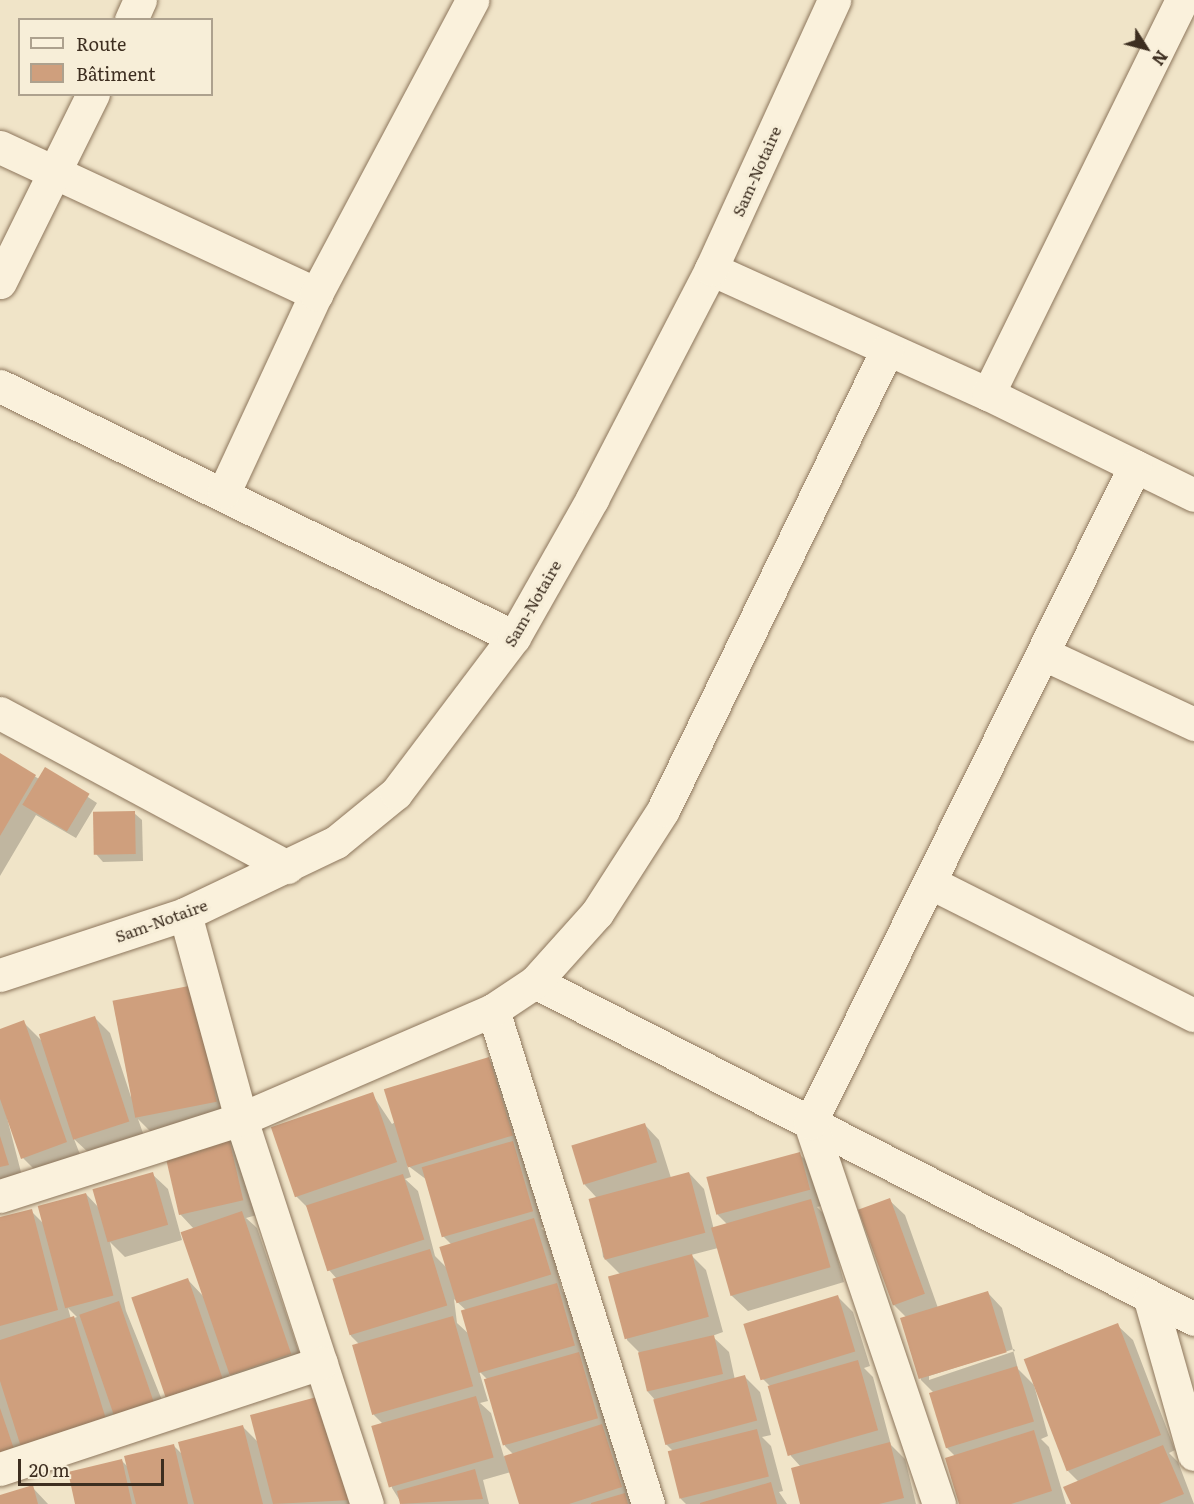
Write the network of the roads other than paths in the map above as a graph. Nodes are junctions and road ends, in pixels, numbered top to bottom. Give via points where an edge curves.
1 (140, 0) edge
2 (471, 0) edge
3 (834, 0) edge
4 (1182, 0) edge
5 (132, 18) edge
6 (92, 96) edge
7 (0, 147) edge
8 (54, 173) junction
9 (711, 269) junction
10 (0, 282) edge
11 (316, 294) junction
12 (887, 350) junction
13 (0, 386) edge
14 (988, 394) junction
15 (1136, 466) junction
16 (224, 492) junction
17 (1194, 495) edge
18 (514, 637) junction
19 (1044, 654) junction
20 (0, 713) edge
21 (1194, 724) edge
22 (287, 867) junction
23 (931, 883) junction
24 (185, 914) junction
25 (0, 975) edge
26 (535, 982) junction
27 (493, 1010) junction
28 (1194, 1016) edge
29 (241, 1119) junction
30 (810, 1123) junction
31 (0, 1196) edge
32 (1150, 1299) junction
33 (1194, 1319) edge
34 (321, 1363) junction
35 (1194, 1454) edge
36 (0, 1469) edge
37 (367, 1504) edge
38 (648, 1504) edge
39 (939, 1504) edge

1 - 5 street
2 - 11 street
3 - 9 street, Sam-Notaire
4 - 14 street
6 - 8 street
7 - 8 street
8 - 10 street
8 - 11 street
9 - 12 street
9 - 18 street, Sam-Notaire
11 - 16 street
12 - 14 street
12 - 26 street via 663,810 597,913
13 - 16 street
14 - 15 street
15 - 17 street
15 - 19 street
16 - 18 street
18 - 22 street, Sam-Notaire via 396,793 336,842
19 - 21 street
19 - 23 street
20 - 22 street
22 - 24 street, Sam-Notaire
23 - 28 street
23 - 30 street
24 - 25 street, Sam-Notaire
24 - 29 street
26 - 27 street
26 - 30 street
27 - 29 street
27 - 38 street
29 - 31 street
29 - 34 street
30 - 32 street
30 - 39 street
32 - 33 street
32 - 35 street
34 - 36 street
34 - 37 street

